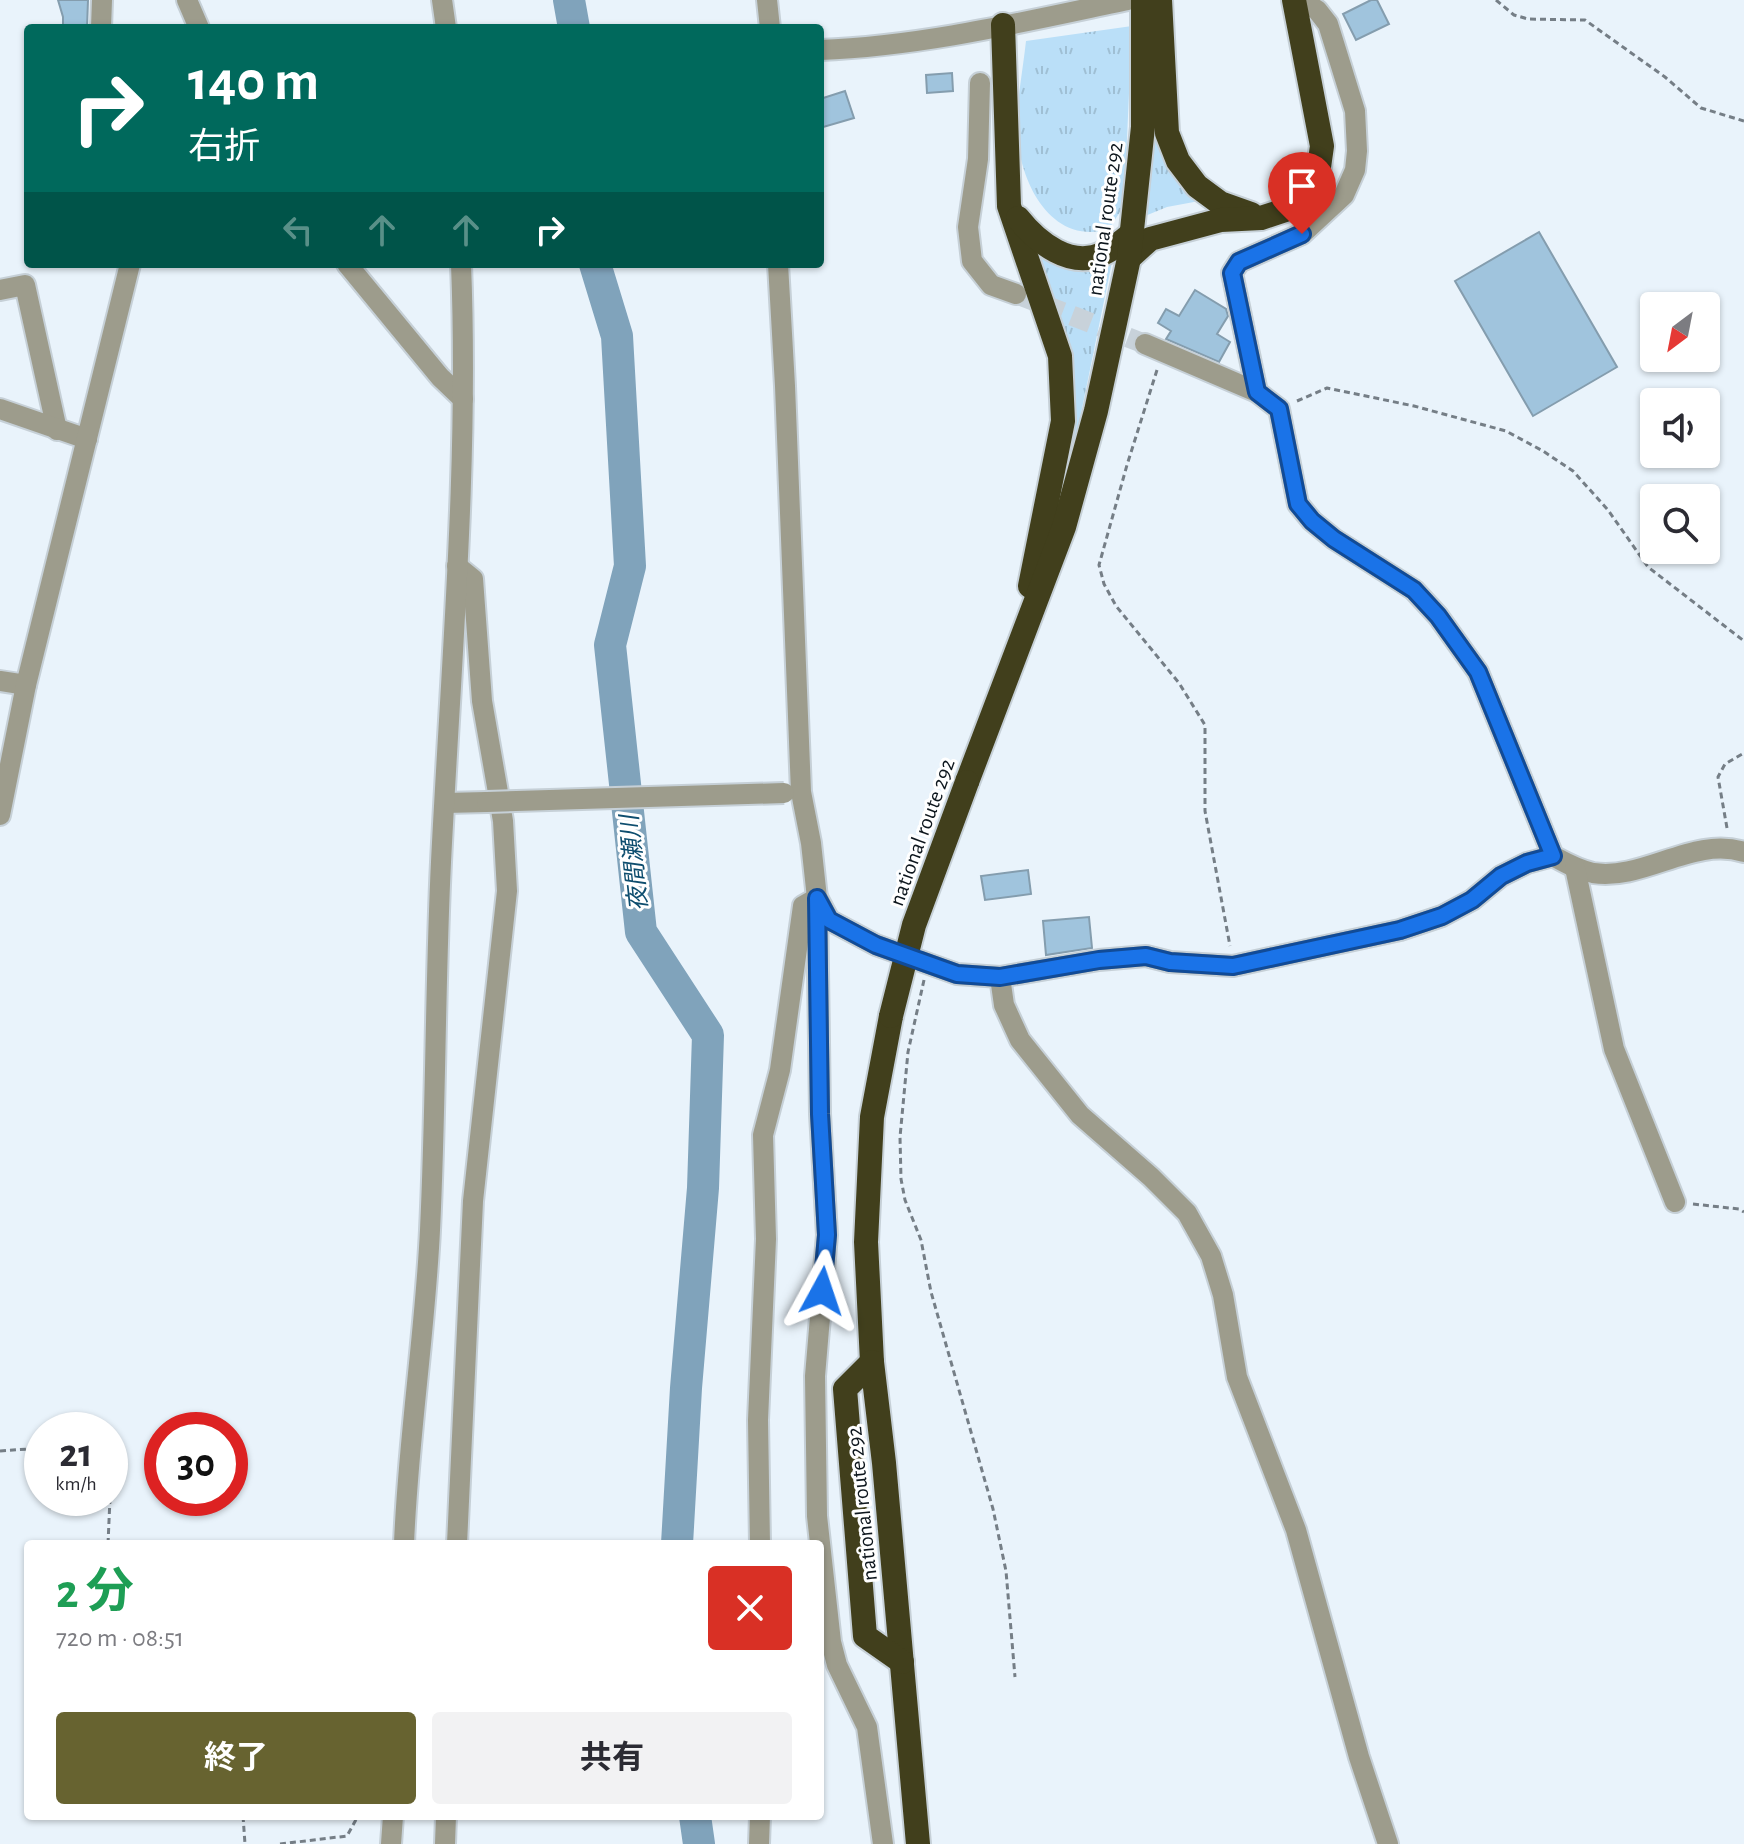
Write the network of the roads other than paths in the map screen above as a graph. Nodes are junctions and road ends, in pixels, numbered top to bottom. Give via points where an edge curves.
1 (102, 0) edge
2 (187, 0) edge
3 (442, 0) edge
4 (767, 0) edge
5 (1128, 0) edge
6 (1143, 0) edge
7 (1160, 0) edge
8 (1297, 0) edge
9 (1085, 5) edge
10 (101, 24) edge
11 (197, 24) edge
12 (445, 24) edge
13 (770, 24) edge
14 (1003, 25) junction
15 (1153, 42) junction
16 (824, 50) edge
17 (980, 83) dead end
18 (1009, 206) junction
19 (1261, 218) junction
20 (1130, 246) junction
21 (129, 268) edge
22 (350, 268) edge
23 (461, 268) edge
24 (778, 268) edge
25 (0, 290) edge
26 (1016, 294) tunnel mouth
27 (1154, 348) tunnel mouth
28 (1257, 392) junction
29 (463, 399) junction
30 (0, 409) edge
31 (57, 430) junction
32 (87, 439) junction
33 (457, 566) junction
34 (1016, 655) junction
35 (0, 681) edge
36 (26, 685) junction
37 (792, 792) junction
38 (445, 803) junction
39 (0, 815) edge
40 (1737, 850) edge
41 (1553, 856) junction
42 (1575, 868) junction
43 (817, 898) junction
44 (1000, 977) junction
45 (1675, 1202) road end
46 (872, 1362) junction
47 (404, 1540) edge
48 (457, 1540) edge
49 (760, 1540) edge
50 (820, 1540) edge
51 (824, 1579) edge
52 (902, 1662) junction
53 (393, 1820) edge
54 (446, 1820) edge
55 (760, 1820) edge
56 (391, 1844) edge
57 (445, 1844) edge
58 (759, 1844) edge
59 (883, 1844) edge
60 (918, 1844) edge
61 (1388, 1844) edge

1 - 10 street
2 - 11 street
3 - 12 street
4 - 13 street
5 - 9 street
6 - 15 highway, national route 292
7 - 15 highway
8 - 19 highway via 1322,146 1319,167 1307,189 1285,210
8 - 28 street via 1317,10 1328,24 1355,111 1357,151 1344,195 1302,234 1239,262 1232,273
9 - 14 street
14 - 16 street
14 - 18 highway
15 - 19 highway via 1167,133 1178,161 1197,186 1220,203
15 - 20 highway, national route 292
17 - 26 street via 978,159 968,227 972,261 991,285
18 - 20 highway via 1032,236 1054,252 1079,258
18 - 34 highway via 1060,356 1063,421
19 - 20 highway via 1221,220
20 - 34 highway, national route 292 via 1096,411 1064,527
21 - 32 street
22 - 29 street
23 - 29 street
24 - 37 street
25 - 31 street via 25,285
27 - 28 street
28 - 41 street via 1279,409 1298,504 1334,539 1414,590 1478,672
29 - 33 street
30 - 31 street
31 - 32 street
32 - 36 street
33 - 38 street
33 - 48 street via 473,579 482,701 503,821 507,891 473,1201
34 - 46 highway, national route 292, bridge via 914,925 891,1016 872,1117 866,1242
35 - 36 street
36 - 39 street
37 - 38 street, bridge
37 - 43 street via 811,843
38 - 47 street via 430,1232
40 - 42 street via 1716,847 1615,874
41 - 42 street
41 - 44 street via 1501,876 1442,916 1400,930 1233,966 1146,956
42 - 45 street via 1614,1049
43 - 44 street via 829,920 876,945 957,974
43 - 49 street via 803,906 780,1070 763,1135
43 - 50 street via 827,1235 815,1376
44 - 61 street via 1004,1005 1020,1040 1080,1115 1187,1213 1211,1256 1237,1377 1296,1530
46 - 52 highway, national route 292
46 - 52 highway via 845,1389 865,1636
51 - 59 street via 837,1665 867,1727
52 - 60 highway, national route 292
53 - 56 street
54 - 57 street
55 - 58 street

